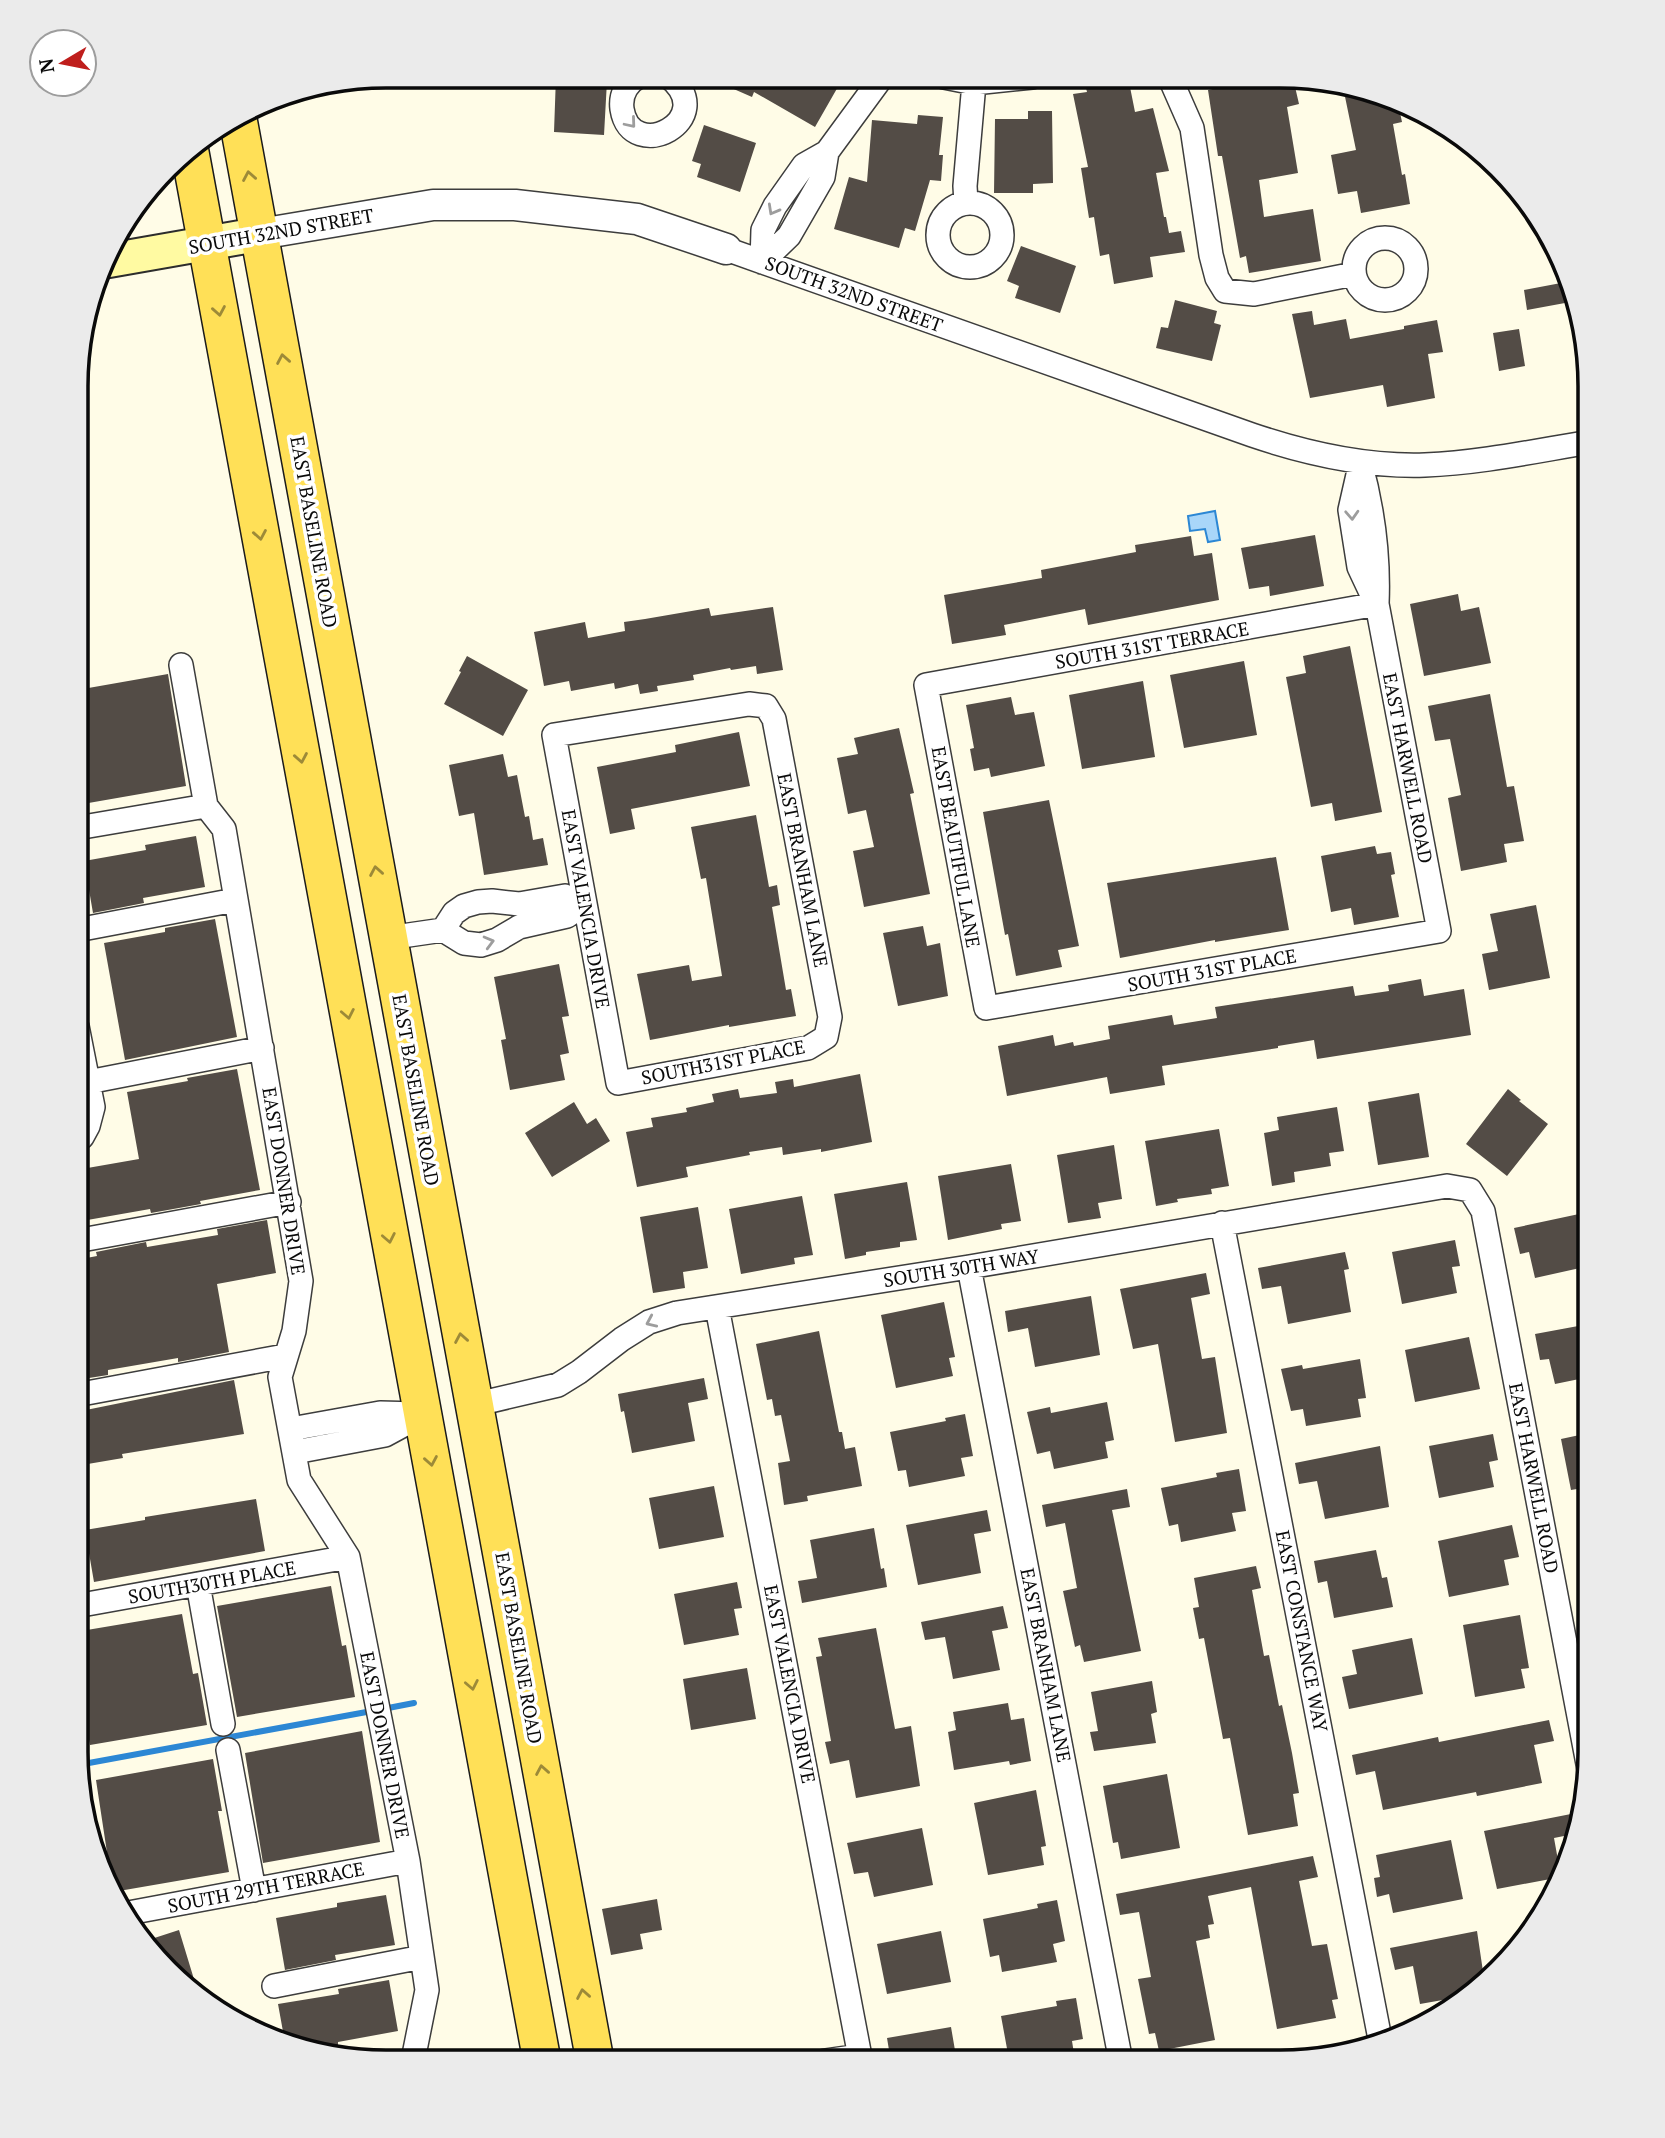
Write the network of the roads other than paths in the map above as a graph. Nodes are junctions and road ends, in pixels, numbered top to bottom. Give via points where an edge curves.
1 (626, 88) edge
2 (678, 88) edge
3 (874, 88) edge
4 (974, 88) edge
5 (1174, 88) edge
6 (239, 125) edge
7 (191, 159) edge
8 (966, 203) dead end
9 (260, 234) junction
10 (207, 244) junction
11 (726, 249) joint
12 (115, 259) edge
13 (762, 262) junction
14 (1354, 274) dead end
15 (1578, 444) edge
16 (1360, 463) junction
17 (1377, 604) junction
18 (181, 665) dead end
19 (926, 685) joint
20 (554, 735) joint
21 (206, 806) junction
22 (88, 826) edge
23 (236, 900) junction
24 (584, 904) junction
25 (88, 928) edge
26 (443, 930) junction
27 (1438, 931) joint
28 (388, 938) junction
29 (335, 947) junction
30 (986, 1009) joint
31 (826, 1037) joint
32 (262, 1048) junction
33 (88, 1082) joint
34 (618, 1083) joint
35 (88, 1118) edge
36 (1470, 1190) joint
37 (289, 1202) junction
38 (1222, 1223) junction
39 (88, 1239) edge
40 (969, 1267) junction
41 (717, 1307) junction
42 (285, 1356) junction
43 (88, 1393) edge
44 (473, 1405) junction
45 (422, 1415) junction
46 (290, 1429) junction
47 (342, 1432) junction
48 (295, 1452) junction
49 (348, 1557) junction
50 (198, 1584) junction
51 (88, 1604) edge
52 (1578, 1711) edge
53 (223, 1724) dead end
54 (228, 1750) dead end
55 (408, 1861) junction
56 (254, 1890) junction
57 (134, 1912) edge
58 (422, 1957) junction
59 (274, 1986) dead end
60 (1379, 2034) edge
61 (415, 2050) edge
62 (540, 2050) edge
63 (593, 2050) edge
64 (858, 2050) edge
65 (1119, 2050) edge

1 -> 2 street via 622,111 626,121 651,136 671,130 684,113
3 - 13 street via 827,152 823,177 789,236
4 - 8 street
5 - 14 street via 1192,128 1211,254 1224,291 1254,294
9 -> 6 main road, EAST BASELINE ROAD
7 - 10 main road
9 - 10 main road, SOUTH 32ND STREET
9 - 11 street, SOUTH 32ND STREET via 433,205 515,205 637,219
28 -> 9 main road, EAST BASELINE ROAD
10 - 12 main road, SOUTH 32ND STREET
10 -> 29 main road
11 - 13 street, SOUTH 32ND STREET
13 - 16 street, SOUTH 32ND STREET via 1252,435
15 - 16 street, SOUTH 32ND STREET via 1456,463
16 - 17 street, EAST HARWELL ROAD via 1369,495 1366,545 1379,564
17 - 19 street, SOUTH 31ST TERRACE
17 - 27 street, EAST HARWELL ROAD
18 - 21 street, EAST DONNER DRIVE
19 - 30 street, EAST BEAUTIFUL LANE
20 - 24 street, EAST VALENCIA DRIVE
20 - 31 street, EAST BRANHAM LANE via 749,704 766,706 775,719 830,1017
21 - 22 street
21 - 23 street, EAST DONNER DRIVE via 224,829
23 - 25 street
23 - 32 street, EAST DONNER DRIVE
26 -> 24 street via 464,943 481,945 519,927 567,916
24 - 26 street via 565,896 519,904 478,902 454,913
24 - 34 street, EAST VALENCIA DRIVE
26 - 28 street
27 - 30 street, SOUTH 31ST PLACE
28 - 29 main road
44 -> 28 main road, EAST BASELINE ROAD
29 -> 45 main road
31 - 34 street, SOUTH31ST PLACE via 808,1048
32 - 33 street
32 - 37 street, EAST DONNER DRIVE
33 - 35 street via 93,1107
36 - 38 street, SOUTH 30TH WAY via 1447,1186
36 - 52 street, EAST HARWELL ROAD via 1483,1211
37 - 39 street
37 - 42 street, EAST DONNER DRIVE via 301,1281 294,1331
38 - 40 street, SOUTH 30TH WAY
38 - 60 street, EAST CONSTANCE WAY
40 - 41 street, SOUTH 30TH WAY
40 - 65 street, EAST BRANHAM LANE
41 -> 44 street, SOUTH 30TH WAY via 649,1322 558,1385
41 - 64 street, EAST VALENCIA DRIVE
42 - 43 street
42 - 46 street, EAST DONNER DRIVE via 280,1377
44 - 45 main road
63 -> 44 main road, EAST BASELINE ROAD
45 - 47 street via 384,1435
45 -> 62 main road
46 - 47 street
46 - 48 street, EAST DONNER DRIVE
47 - 48 street
48 - 49 street, EAST DONNER DRIVE via 299,1480
49 - 50 street, SOUTH30TH PLACE
49 - 55 street, EAST DONNER DRIVE
50 - 51 street, SOUTH30TH PLACE
50 - 53 street
54 - 56 street
55 - 56 street, SOUTH 29TH TERRACE
55 - 58 street, EAST DONNER DRIVE
56 - 57 street, SOUTH 29TH TERRACE
58 - 59 street
58 - 61 street, EAST DONNER DRIVE via 427,1990

